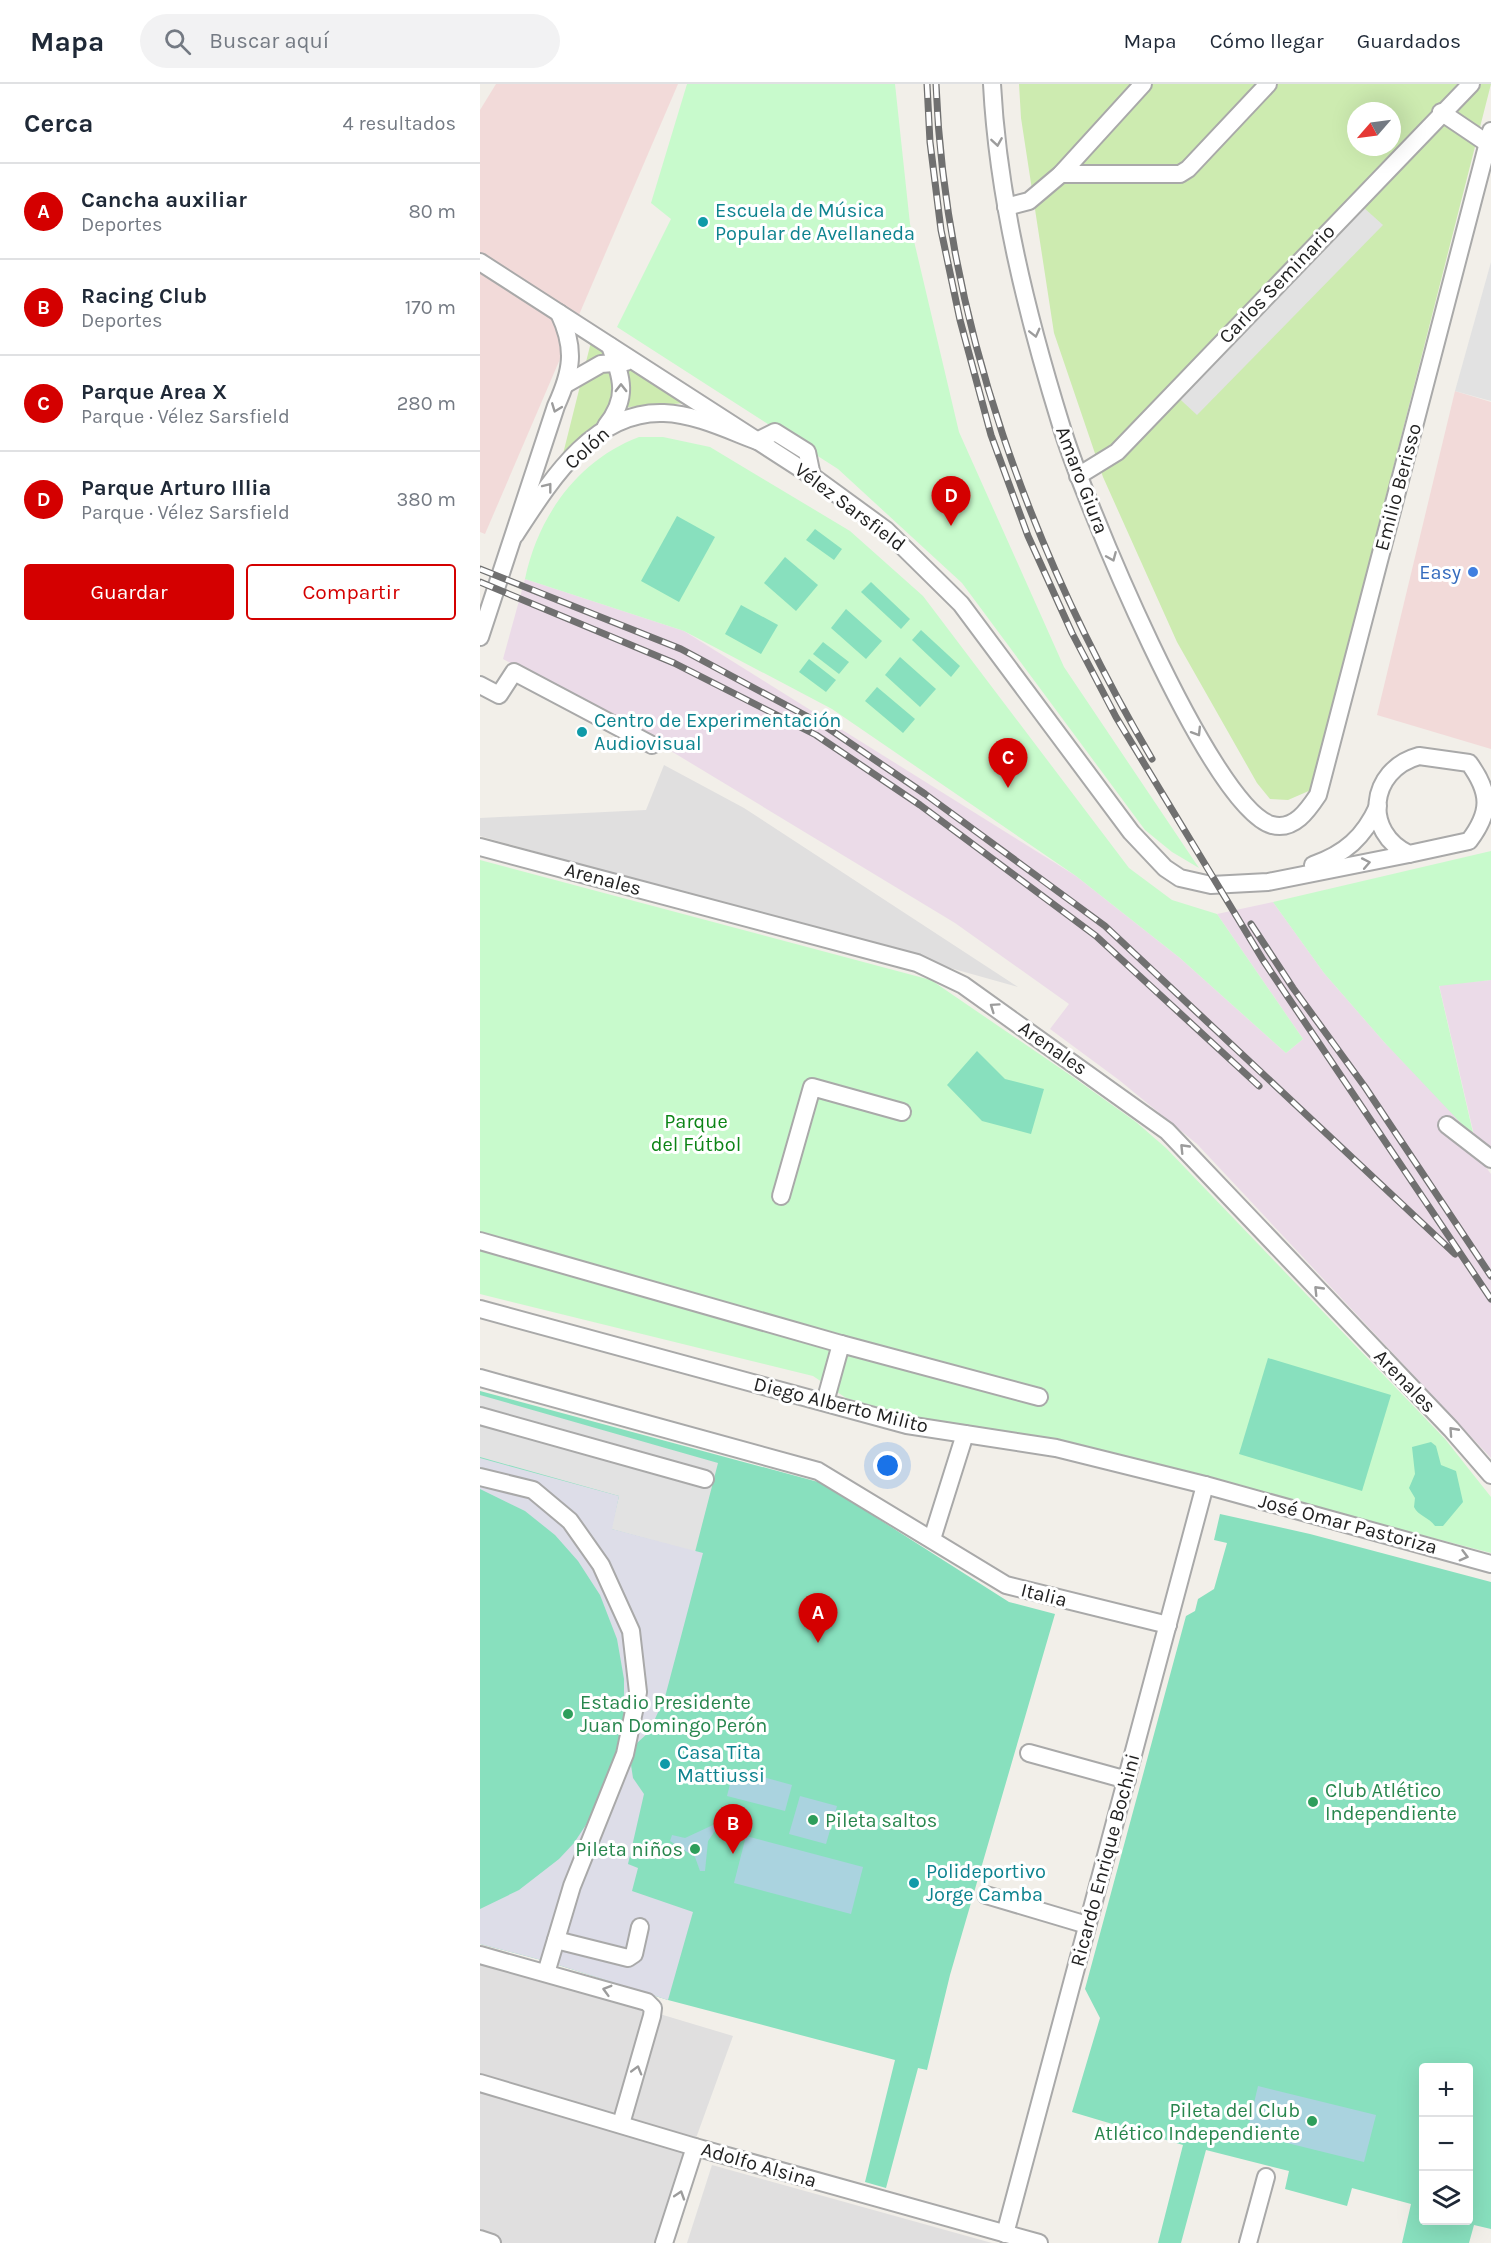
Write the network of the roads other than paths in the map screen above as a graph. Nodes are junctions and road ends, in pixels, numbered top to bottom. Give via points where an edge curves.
1 (992, 84) edge
2 (1143, 84) edge
3 (1268, 84) edge
4 (1471, 84) edge
5 (1441, 112) junction
6 (1489, 137) edge
7 (1061, 174) junction
8 (1006, 207) junction
9 (480, 262) edge
10 (559, 313) junction
11 (613, 354) junction
12 (566, 384) junction
13 (606, 427) junction
14 (757, 441) junction
15 (1078, 476) junction
16 (515, 535) junction
17 (480, 637) edge
18 (480, 686) edge
19 (652, 745) dead end
20 (1469, 763) junction
21 (1491, 770) edge
22 (1378, 806) junction
23 (1281, 826) joint
24 (1491, 836) edge
25 (1469, 841) junction
26 (480, 847) edge
27 (1409, 854) junction
28 (1268, 882) junction
29 (902, 1113) dead end
30 (1447, 1125) dead end
31 (1491, 1159) edge
32 (781, 1196) dead end
33 (480, 1241) edge
34 (480, 1309) edge
35 (841, 1344) junction
36 (480, 1378) edge
37 (1039, 1397) dead end
38 (825, 1402) junction
39 (480, 1416) edge
40 (965, 1434) junction
41 (1491, 1475) edge
42 (480, 1477) edge
43 (705, 1479) dead end
44 (1205, 1485) junction
45 (932, 1539) junction
46 (1491, 1564) edge
47 (1168, 1625) junction
48 (1029, 1753) dead end
49 (1126, 1780) junction
50 (986, 1895) dead end
51 (1087, 1925) junction
52 (640, 1927) dead end
53 (556, 1940) junction
54 (480, 1955) edge
55 (546, 1973) junction
56 (480, 2083) edge
57 (621, 2124) junction
58 (695, 2147) junction
59 (1266, 2177) dead end
60 (1005, 2234) junction
61 (480, 2239) edge
62 (492, 2243) edge
63 (664, 2243) edge
64 (1039, 2243) edge
65 (1248, 2243) edge

1 -> 8 street, Amaro Giura
2 - 7 street
3 - 7 street via 1180,174
4 - 5 street, Carlos Seminario
5 - 6 street
5 - 15 street, Carlos Seminario via 1117,452
6 - 23 street, Emilio Berisso via 1318,795 1300,818
7 - 8 street via 1029,201
8 -> 15 street, Amaro Giura via 1048,383
9 - 10 street, Vélez Sarsfield
10 - 11 street, Vélez Sarsfield
10 - 12 street, Colón via 571,342
11 - 12 street
13 -> 11 street via 620,405 621,377
11 - 14 street, Vélez Sarsfield via 636,363
12 -> 16 street, Colón
13 - 14 street, Colón via 630,417 664,412
16 -> 13 street, Colón via 560,471
14 - 28 street, Vélez Sarsfield via 877,522 940,580 1131,832 1165,868 1197,884
15 -> 23 street, Amaro Giura via 1187,717 1241,798 1261,819
16 - 17 street, Colón
18 - 19 street via 499,695 514,672
20 - 21 street
20 - 22 street via 1419,756 1405,760 1386,775
20 - 25 street via 1480,775 1490,801 1488,814
22 - 27 street via 1384,833
22 - 28 street, Vélez Sarsfield via 1361,837 1339,854
24 - 25 street
25 - 27 street
41 -> 26 street, Arenales via 1167,1131 963,985 917,963
28 -> 27 street, Vélez Sarsfield
29 - 32 street via 812,1087
30 - 31 street
33 - 35 street
34 - 38 street, Diego Alberto Milito
35 - 37 street
35 - 38 street
36 - 45 street, Italia via 811,1468
38 - 40 street, Diego Alberto Milito via 907,1425
39 - 43 street
40 - 44 street, Diego Alberto Milito via 1056,1448
40 - 45 street
42 - 53 street via 533,1490 570,1521 601,1565 631,1631 638,1692 625,1754 572,1886
44 -> 46 street, José Omar Pastoriza
44 - 47 street, Ricardo Enrique Bochini
45 - 47 street, Italia via 1006,1585
47 - 49 street, Ricardo Enrique Bochini
48 - 49 street
49 - 51 street, Ricardo Enrique Bochini
50 - 51 street
51 - 60 street, Ricardo Enrique Bochini
52 - 53 street via 634,1954 628,1958
53 - 55 street
54 - 55 street
57 -> 55 street via 652,2008 647,2002
56 - 57 street, Adolfo Alsina
57 - 58 street, Adolfo Alsina
58 - 60 street, Adolfo Alsina
63 -> 58 street
59 - 65 street
60 - 64 street, Adolfo Alsina
61 - 62 street

